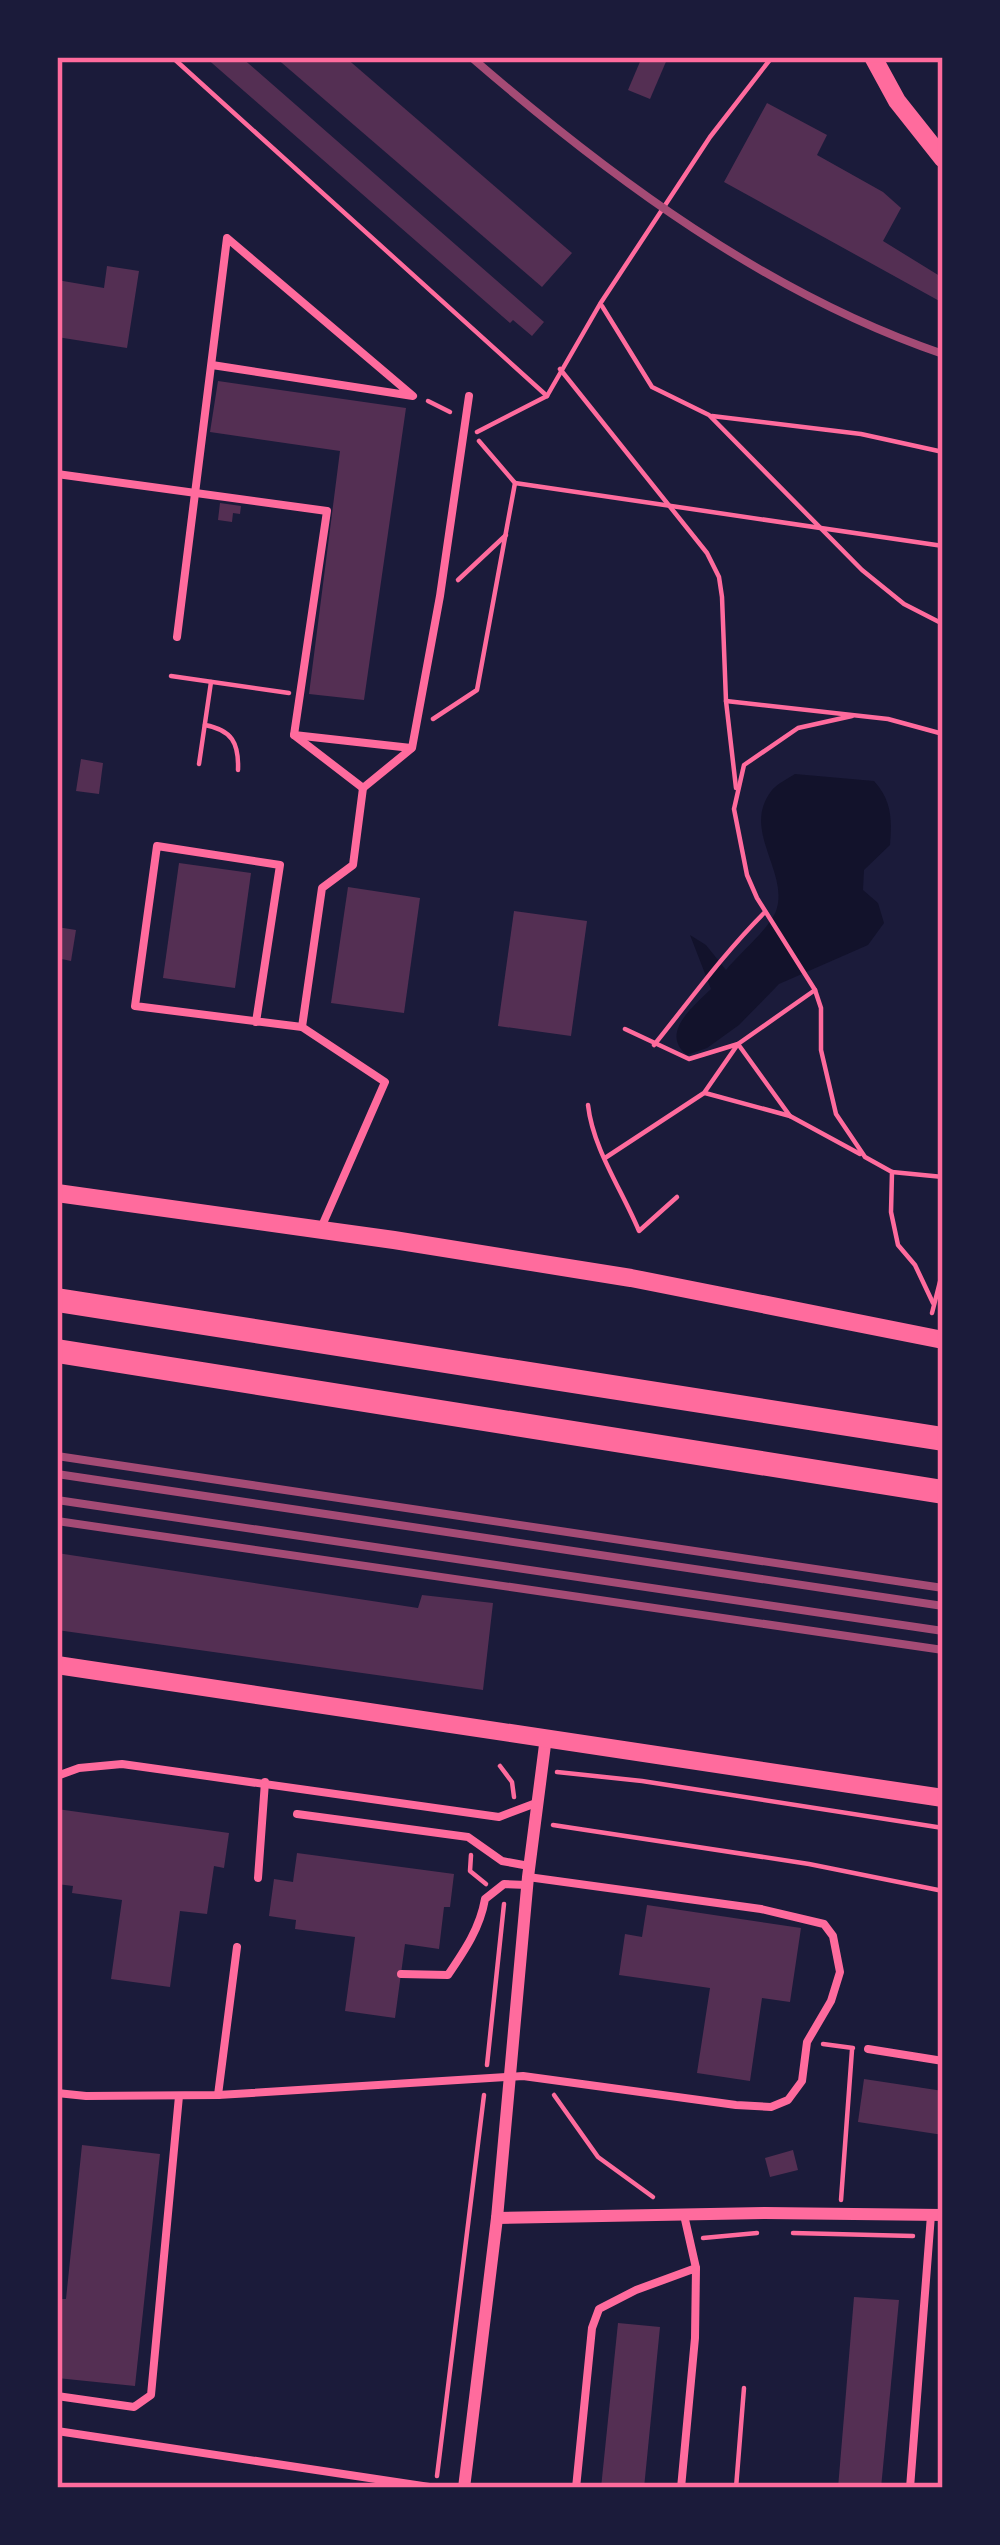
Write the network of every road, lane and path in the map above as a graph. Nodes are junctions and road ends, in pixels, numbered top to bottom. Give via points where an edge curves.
1 (172, 57) edge
2 (772, 57) edge
3 (873, 57) edge
4 (943, 159) edge
5 (600, 304) junction
6 (212, 365) junction
7 (560, 369) junction
8 (469, 396) dead end
9 (547, 396) junction
10 (441, 405) dead end
11 (709, 415) junction
12 (457, 418) dead end
13 (943, 452) edge
14 (57, 474) edge
15 (515, 483) junction
16 (194, 493) junction
17 (664, 502) junction
18 (821, 526) junction
19 (506, 535) junction
20 (942, 547) edge
21 (440, 596) junction
22 (943, 624) edge
23 (178, 637) dead end
24 (171, 676) dead end
25 (211, 682) junction
26 (300, 694) junction
27 (726, 701) junction
28 (852, 716) junction
29 (205, 725) junction
30 (418, 728) junction
31 (943, 734) edge
32 (294, 735) junction
33 (412, 748) junction
34 (199, 764) dead end
35 (238, 770) dead end
36 (363, 788) junction
37 (737, 795) junction
38 (765, 911) junction
39 (815, 990) junction
40 (256, 1022) junction
41 (302, 1027) junction
42 (625, 1029) dead end
43 (738, 1044) junction
44 (654, 1045) junction
45 (704, 1093) junction
46 (588, 1106) dead end
47 (790, 1116) junction
48 (866, 1157) junction
49 (605, 1158) junction
50 (892, 1172) junction
51 (943, 1177) edge
52 (57, 1193) edge
53 (677, 1197) dead end
54 (320, 1230) junction
55 (943, 1270) edge
56 (57, 1300) edge
57 (933, 1303) junction
58 (932, 1313) dead end
59 (943, 1340) edge
60 (57, 1351) edge
61 (943, 1439) edge
62 (943, 1492) edge
63 (57, 1665) edge
64 (546, 1737) junction
65 (541, 1770) junction
66 (57, 1776) edge
67 (265, 1782) junction
68 (943, 1798) edge
69 (536, 1803) junction
70 (297, 1814) dead end
71 (552, 1825) dead end
72 (943, 1828) edge
73 (528, 1876) junction
74 (258, 1878) dead end
75 (943, 1891) edge
76 (237, 1947) dead end
77 (401, 1974) dead end
78 (807, 2042) junction
79 (853, 2048) junction
80 (868, 2049) joint
81 (943, 2061) edge
82 (508, 2077) junction
83 (485, 2081) junction
84 (547, 2086) dead end
85 (57, 2093) edge
86 (218, 2095) junction
87 (179, 2096) junction
88 (842, 2212) junction
89 (937, 2214) edge
90 (684, 2215) junction
91 (497, 2218) junction
92 (761, 2233) dead end
93 (784, 2233) dead end
94 (931, 2236) junction
95 (690, 2239) junction
96 (696, 2268) junction
97 (744, 2388) dead end
98 (57, 2396) edge
99 (57, 2431) edge
100 (436, 2488) edge
101 (464, 2488) edge
102 (576, 2488) edge
103 (681, 2488) edge
104 (736, 2488) edge
105 (910, 2488) edge

1 - 9 path
2 - 5 path
3 - 4 street
5 - 7 path
5 - 11 path via 652,387
6 - 6 lane via 234,368 412,396 227,238
6 - 16 lane
7 - 9 path
7 - 17 path
8 - 21 lane
9 - 15 path via 473,434
10 - 12 path
11 - 13 path
11 - 18 path
14 - 16 lane
15 - 17 path
15 - 19 path
16 - 23 lane
16 - 26 lane via 327,511
17 - 18 path
17 - 27 path via 719,578
18 - 20 path
18 - 22 path via 904,604
19 - 21 path
19 - 30 path via 477,690
21 - 30 lane
24 - 25 path
25 - 26 path
25 - 29 path
26 - 32 lane
27 - 28 path
27 - 37 path
28 - 31 path
28 - 37 path via 798,728 744,765
29 - 34 path
29 - 35 path via 234,739
30 - 33 lane
32 - 33 lane
32 - 36 lane
33 - 36 lane
36 - 41 lane via 353,866 322,888
37 - 38 path via 747,874
38 - 39 path
38 - 44 path
39 - 43 path
39 - 48 path via 836,1114
40 - 40 lane via 135,1006 157,846 280,865
40 - 41 lane
41 - 54 lane via 385,1082
42 - 44 path
43 - 44 path via 689,1059
43 - 45 path
43 - 47 path
45 - 47 path
45 - 49 path
46 - 49 path
47 - 48 path
48 - 50 path
49 - 53 path via 639,1231
50 - 51 path
50 - 57 path via 898,1245
52 - 54 street
54 - 59 street via 631,1278
55 - 57 path
56 - 61 main road
57 - 58 path
60 - 62 main road
63 - 64 street
64 - 65 street
64 - 68 street
65 - 69 street
65 - 72 path
66 - 67 lane via 122,1764
67 - 69 lane via 499,1817
67 - 74 lane
69 - 73 street
70 - 73 lane via 468,1838
71 - 75 path
73 - 77 lane via 485,1899 448,1975
73 - 78 lane via 824,1924 840,1972
73 - 82 street
76 - 86 lane
78 - 79 path
78 - 82 lane via 802,2081 771,2107
79 - 80 path
79 - 88 path
80 - 81 lane
82 - 83 lane
82 - 91 street
83 - 86 lane
83 - 100 path
84 - 90 path via 598,2157
85 - 87 lane
86 - 87 lane
87 - 98 lane via 151,2395 134,2407
88 - 89 street
88 - 90 street
89 - 94 lane
90 - 91 street
90 - 95 lane
91 - 101 street
92 - 95 path
93 - 94 path
94 - 105 lane
95 - 96 lane
96 - 102 lane via 598,2309
96 - 103 lane
97 - 104 path
99 - 100 lane

